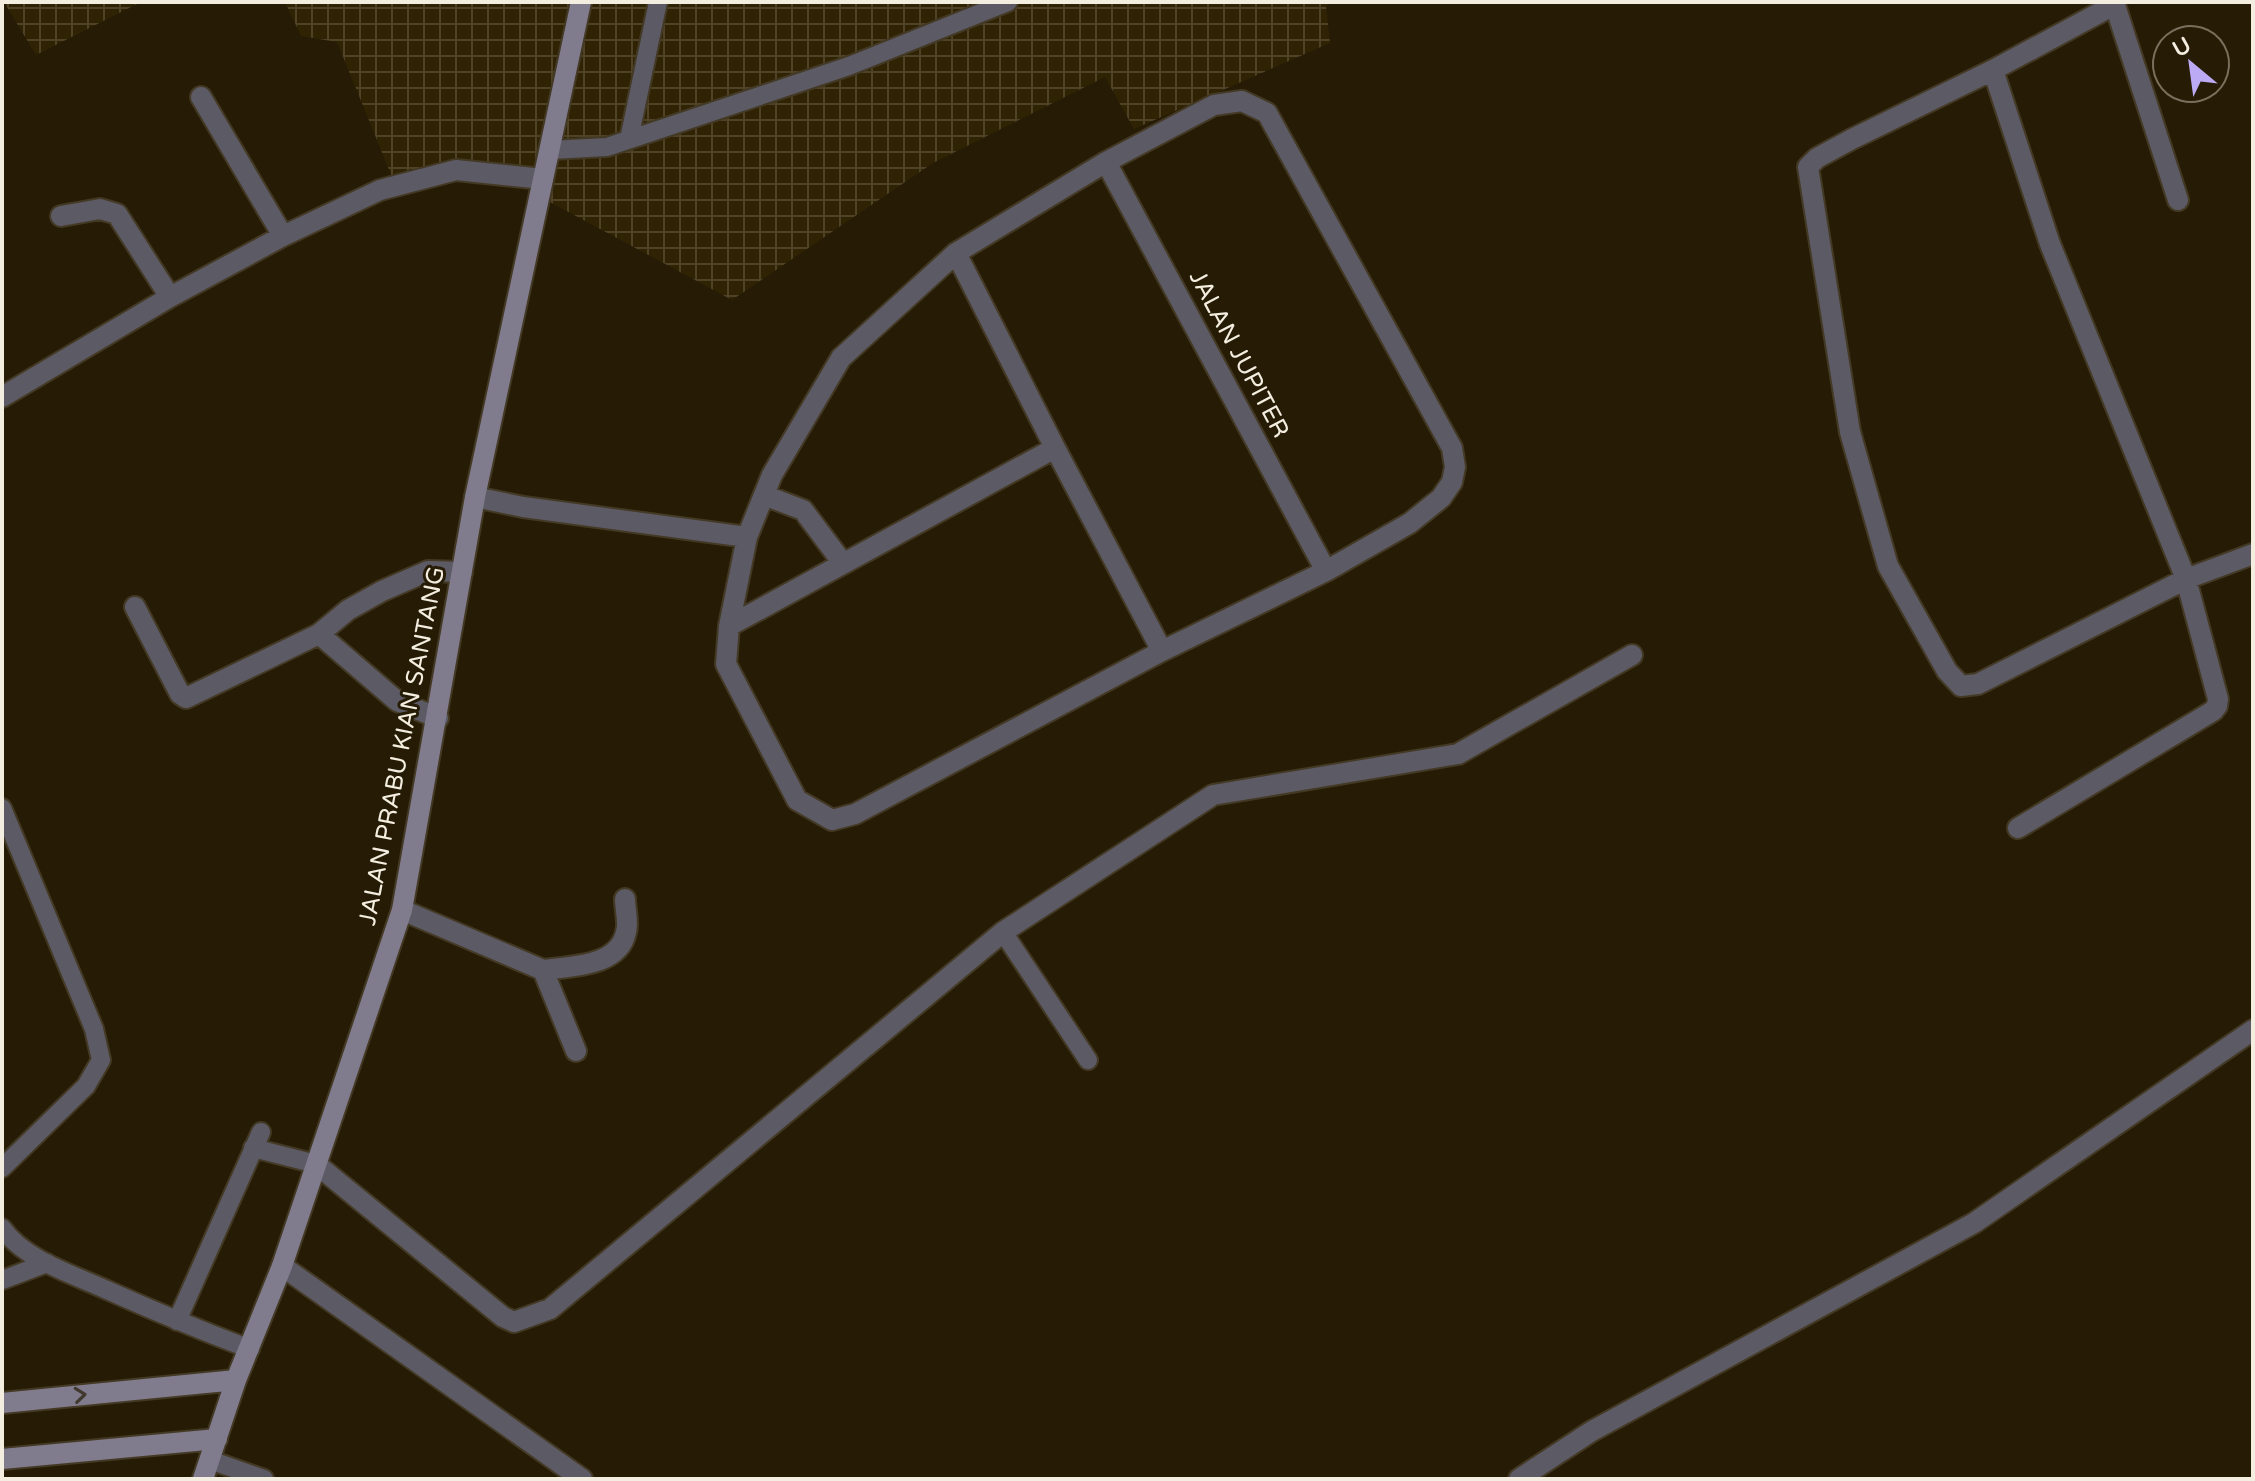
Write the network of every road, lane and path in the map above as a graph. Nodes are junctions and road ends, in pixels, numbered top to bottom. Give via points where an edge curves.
1 (581, 2) edge
2 (658, 2) edge
3 (1008, 2) edge
4 (2114, 4) edge
5 (1993, 70) junction
6 (201, 97) dead end
7 (629, 139) junction
8 (551, 150) junction
9 (1106, 162) junction
10 (543, 179) junction
11 (2178, 200) dead end
12 (61, 216) dead end
13 (283, 236) junction
14 (956, 253) junction
15 (170, 297) junction
16 (2, 397) edge
17 (1055, 448) junction
18 (764, 495) junction
19 (475, 497) junction
20 (747, 537) junction
21 (2253, 554) edge
22 (842, 562) junction
23 (1326, 571) junction
24 (462, 572) junction
25 (2186, 579) junction
26 (135, 607) dead end
27 (729, 626) junction
28 (319, 634) junction
29 (1162, 651) junction
30 (1632, 655) dead end
31 (438, 718) junction
32 (2, 808) edge
33 (2018, 828) dead end
34 (625, 899) dead end
35 (402, 910) junction
36 (1003, 932) junction
37 (543, 970) junction
38 (2253, 1030) edge
39 (576, 1051) dead end
40 (1088, 1060) dead end
41 (316, 1164) junction
42 (2, 1168) edge
43 (2, 1228) edge
44 (47, 1263) junction
45 (282, 1266) junction
46 (2, 1280) edge
47 (177, 1321) junction
48 (250, 1349) junction
49 (236, 1380) junction
50 (2, 1403) edge
51 (217, 1439) junction
52 (2, 1459) edge
53 (206, 1470) edge
54 (264, 1479) edge
55 (582, 1479) edge
56 (1519, 1479) edge

1 - 8 main road, JALAN PRABU KIAN SANTANG
2 - 7 lane
3 - 7 lane via 849,66
4 - 5 street
4 - 11 street
5 - 25 street via 2050,244
5 - 25 street via 1852,139 1808,167 1850,432 1888,566 1947,671 1961,686 1978,684
6 - 13 street
7 - 8 lane via 607,147
8 - 10 main road, JALAN PRABU KIAN SANTANG
9 - 14 street
9 - 23 street, JALAN JUPITER
9 - 23 street via 1214,105 1242,101 1267,113 1452,448 1452,482 1441,498 1410,523
10 - 13 street via 456,170 380,190
10 - 19 main road, JALAN PRABU KIAN SANTANG
12 - 15 street via 100,209 117,214
13 - 15 street
14 - 17 street
14 - 18 street via 841,358
15 - 16 street
17 - 22 street
17 - 29 street
18 - 20 street
18 - 22 street via 803,510
19 - 20 street
19 - 24 main road, JALAN PRABU KIAN SANTANG
20 - 27 street
21 - 25 street
22 - 27 street
23 - 29 street
24 - 28 street via 428,571 348,610
24 - 31 main road, JALAN PRABU KIAN SANTANG
25 - 33 street via 2217,706
26 - 28 street via 186,698
27 - 29 street via 726,664 797,800 832,820 855,814
28 - 31 street via 397,701
30 - 36 street via 1458,754 1213,795
31 - 35 main road, JALAN PRABU KIAN SANTANG
32 - 42 lane via 94,1029 101,1060 86,1086
34 - 37 street via 627,932 618,951 598,962
35 - 37 street
35 - 41 main road, JALAN PRABU KIAN SANTANG
36 - 40 lane
36 - 41 street via 550,1309 514,1322
37 - 39 street
38 - 56 street via 1974,1223 1592,1431
41 - 45 main road, JALAN PRABU KIAN SANTANG
41 - 47 lane via 257,1140
43 - 44 lane
44 - 46 lane
44 - 47 lane
45 - 48 main road, JALAN PRABU KIAN SANTANG
45 - 55 street
47 - 48 lane
48 - 49 main road, JALAN PRABU KIAN SANTANG
50 -> 49 main road
49 - 51 main road, JALAN PRABU KIAN SANTANG
51 - 52 main road
51 - 53 main road, JALAN PRABU KIAN SANTANG
53 - 54 lane

